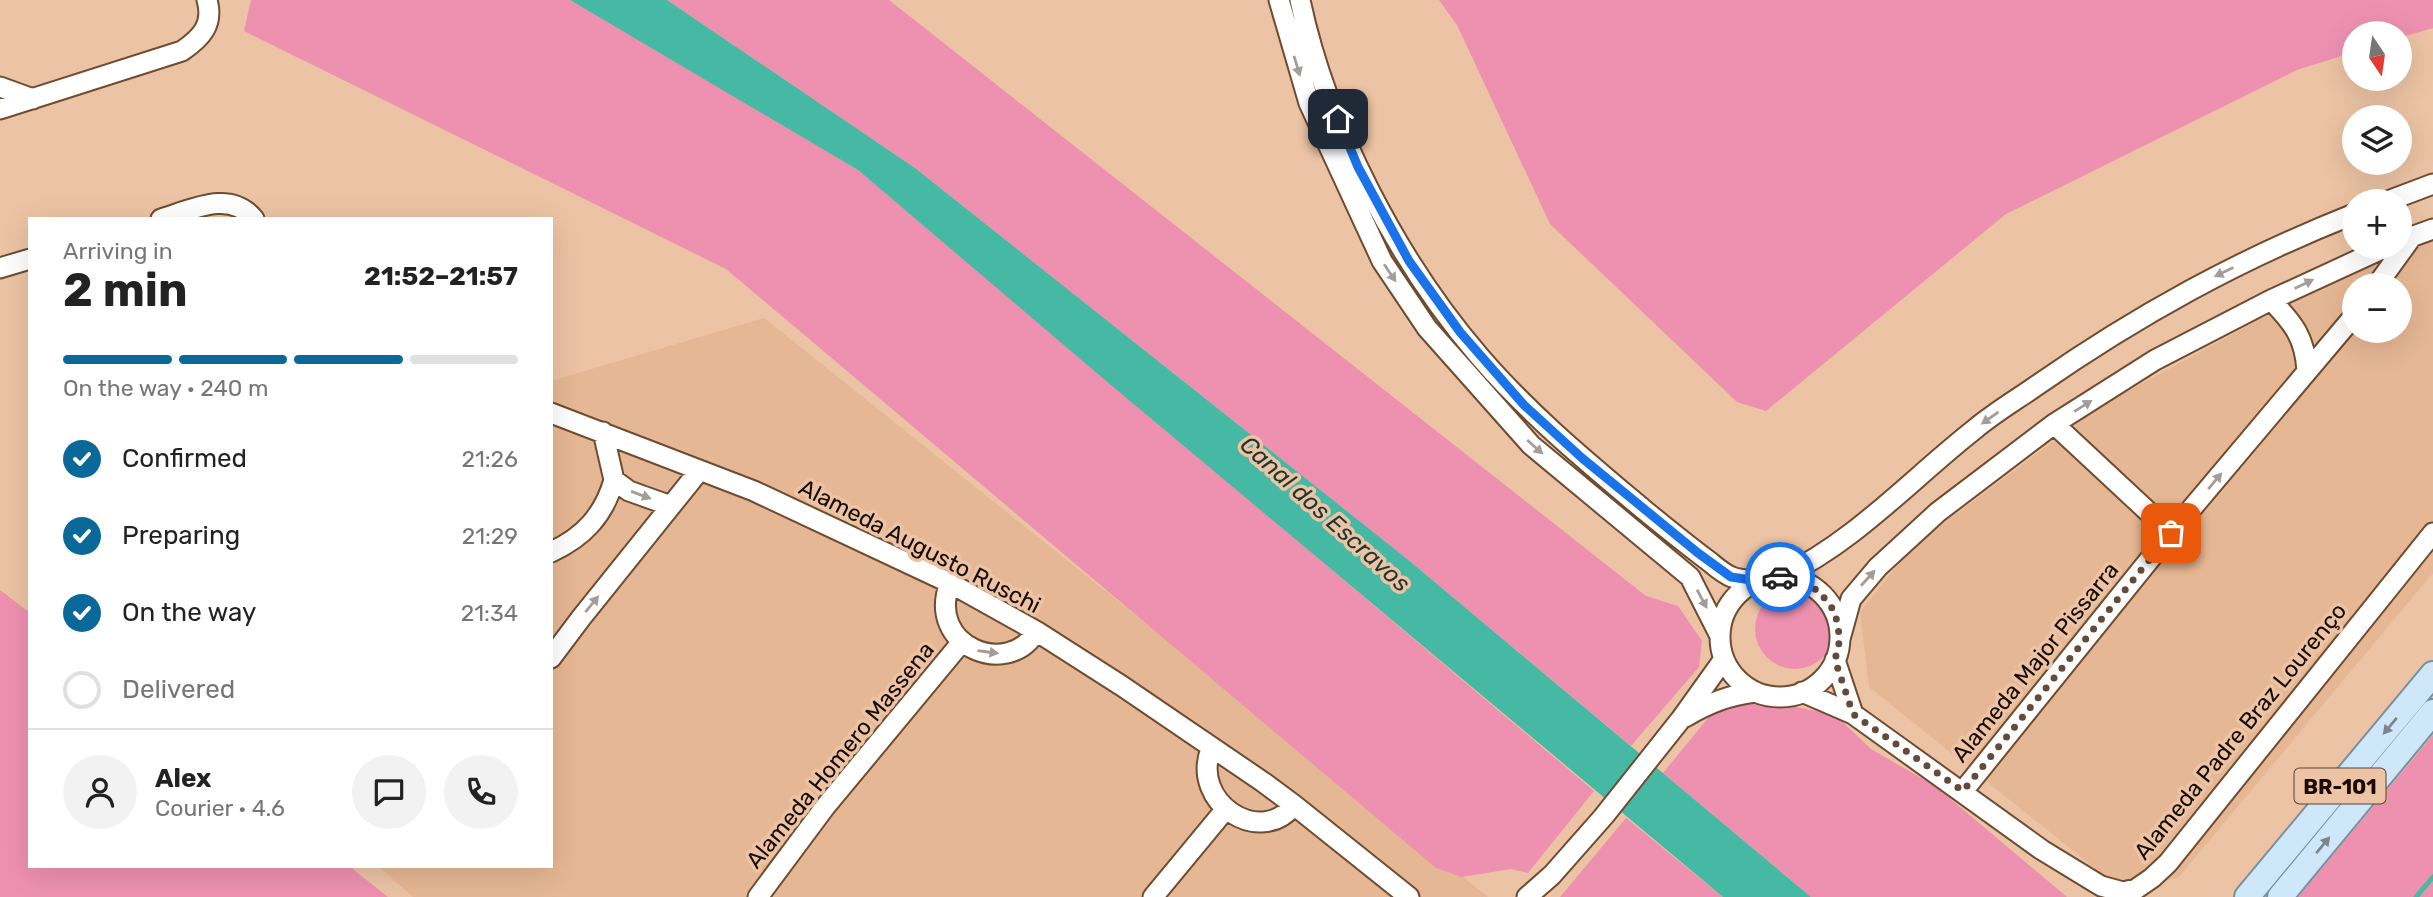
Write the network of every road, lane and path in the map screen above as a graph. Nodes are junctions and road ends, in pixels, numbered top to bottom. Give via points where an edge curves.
1 (207, 0) edge
2 (1279, 0) edge
3 (1300, 0) edge
4 (0, 88) edge
5 (33, 99) junction
6 (0, 109) edge
7 (2433, 184) edge
8 (2412, 192) edge
9 (167, 217) edge
10 (252, 217) edge
11 (2342, 220) edge
12 (2433, 229) edge
13 (2412, 237) edge
14 (2360, 259) edge
15 (28, 260) edge
16 (0, 268) edge
17 (2270, 300) junction
18 (2342, 330) edge
19 (2307, 371) junction
20 (553, 414) edge
21 (2054, 424) junction
22 (603, 432) junction
23 (699, 471) junction
24 (614, 480) junction
25 (671, 506) junction
26 (2171, 533) junction
27 (2433, 533) edge
28 (553, 551) edge
29 (1781, 577) junction
30 (1758, 581) junction
31 (950, 583) junction
32 (1036, 631) junction
33 (1720, 636) junction
34 (1840, 639) junction
35 (961, 643) junction
36 (553, 655) edge
37 (1724, 659) junction
38 (1835, 660) junction
39 (2433, 674) edge
40 (1756, 692) junction
41 (1802, 692) junction
42 (2433, 712) edge
43 (1853, 714) junction
44 (1681, 719) junction
45 (1211, 749) junction
46 (1963, 791) junction
47 (1294, 804) junction
48 (1225, 810) junction
49 (1552, 875) junction
50 (758, 897) edge
51 (1153, 897) edge
52 (1409, 897) edge
53 (1527, 897) edge
54 (1543, 897) edge
55 (2247, 897) edge
56 (2280, 897) edge

1 - 5 street via 210,21 199,38 182,51
2 -> 33 street via 1309,103 1382,261 1427,328 1531,445 1690,577
3 - 30 street via 1327,95 1358,167 1409,261 1460,332 1524,405 1582,458 1731,577
4 - 5 street
5 - 6 street
7 - 8 street
9 - 10 street via 223,202 240,205
11 -> 29 street via 2181,293 2076,358 1975,428 1849,536
12 - 13 street
17 -> 14 street
15 - 16 street
17 - 19 street via 2296,328
21 -> 17 street via 2155,360
18 - 19 street, Alameda Major Pissarra
26 -> 19 street, Alameda Major Pissarra
20 - 22 street, Alameda Augusto Ruschi
21 - 26 street
34 -> 21 street via 1851,599 1878,567 1938,512
22 - 23 street, Alameda Augusto Ruschi
22 - 24 street
23 - 25 street
23 - 31 street, Alameda Augusto Ruschi via 754,491
24 -> 25 street via 629,491
24 - 28 street via 593,523
36 -> 25 street
26 - 46 street, Alameda Major Pissarra
27 - 46 street, Alameda Padre Braz Lourenço via 2168,863 2136,890 2101,886 2042,850
29 - 30 street
29 - 34 street via 1807,583 1828,600
30 - 33 street via 1731,603
31 - 32 street, Alameda Augusto Ruschi
31 - 35 street, Alameda Homero Massena via 947,615
35 -> 32 street, Alameda Homero Massena via 981,652 1002,654 1029,642
32 - 45 street, Alameda Augusto Ruschi
33 - 37 street
34 - 38 street
35 - 50 street, Alameda Homero Massena via 825,807
37 - 40 street via 1732,673
37 - 44 street
38 - 41 street via 1816,685
38 - 43 street
39 -> 55 main road, BR-101
40 - 41 street via 1772,696
40 - 44 street via 1715,700
41 - 43 street, Alameda Padre Braz Lourenço
56 -> 42 main road, BR-101
43 - 46 street, Alameda Padre Braz Lourenço
44 - 49 street
45 - 47 street, Alameda Augusto Ruschi
45 - 48 street via 1208,783
47 - 48 street via 1287,813 1257,821
47 - 52 street, Alameda Augusto Ruschi
48 - 51 street
49 - 53 street
49 - 54 street

